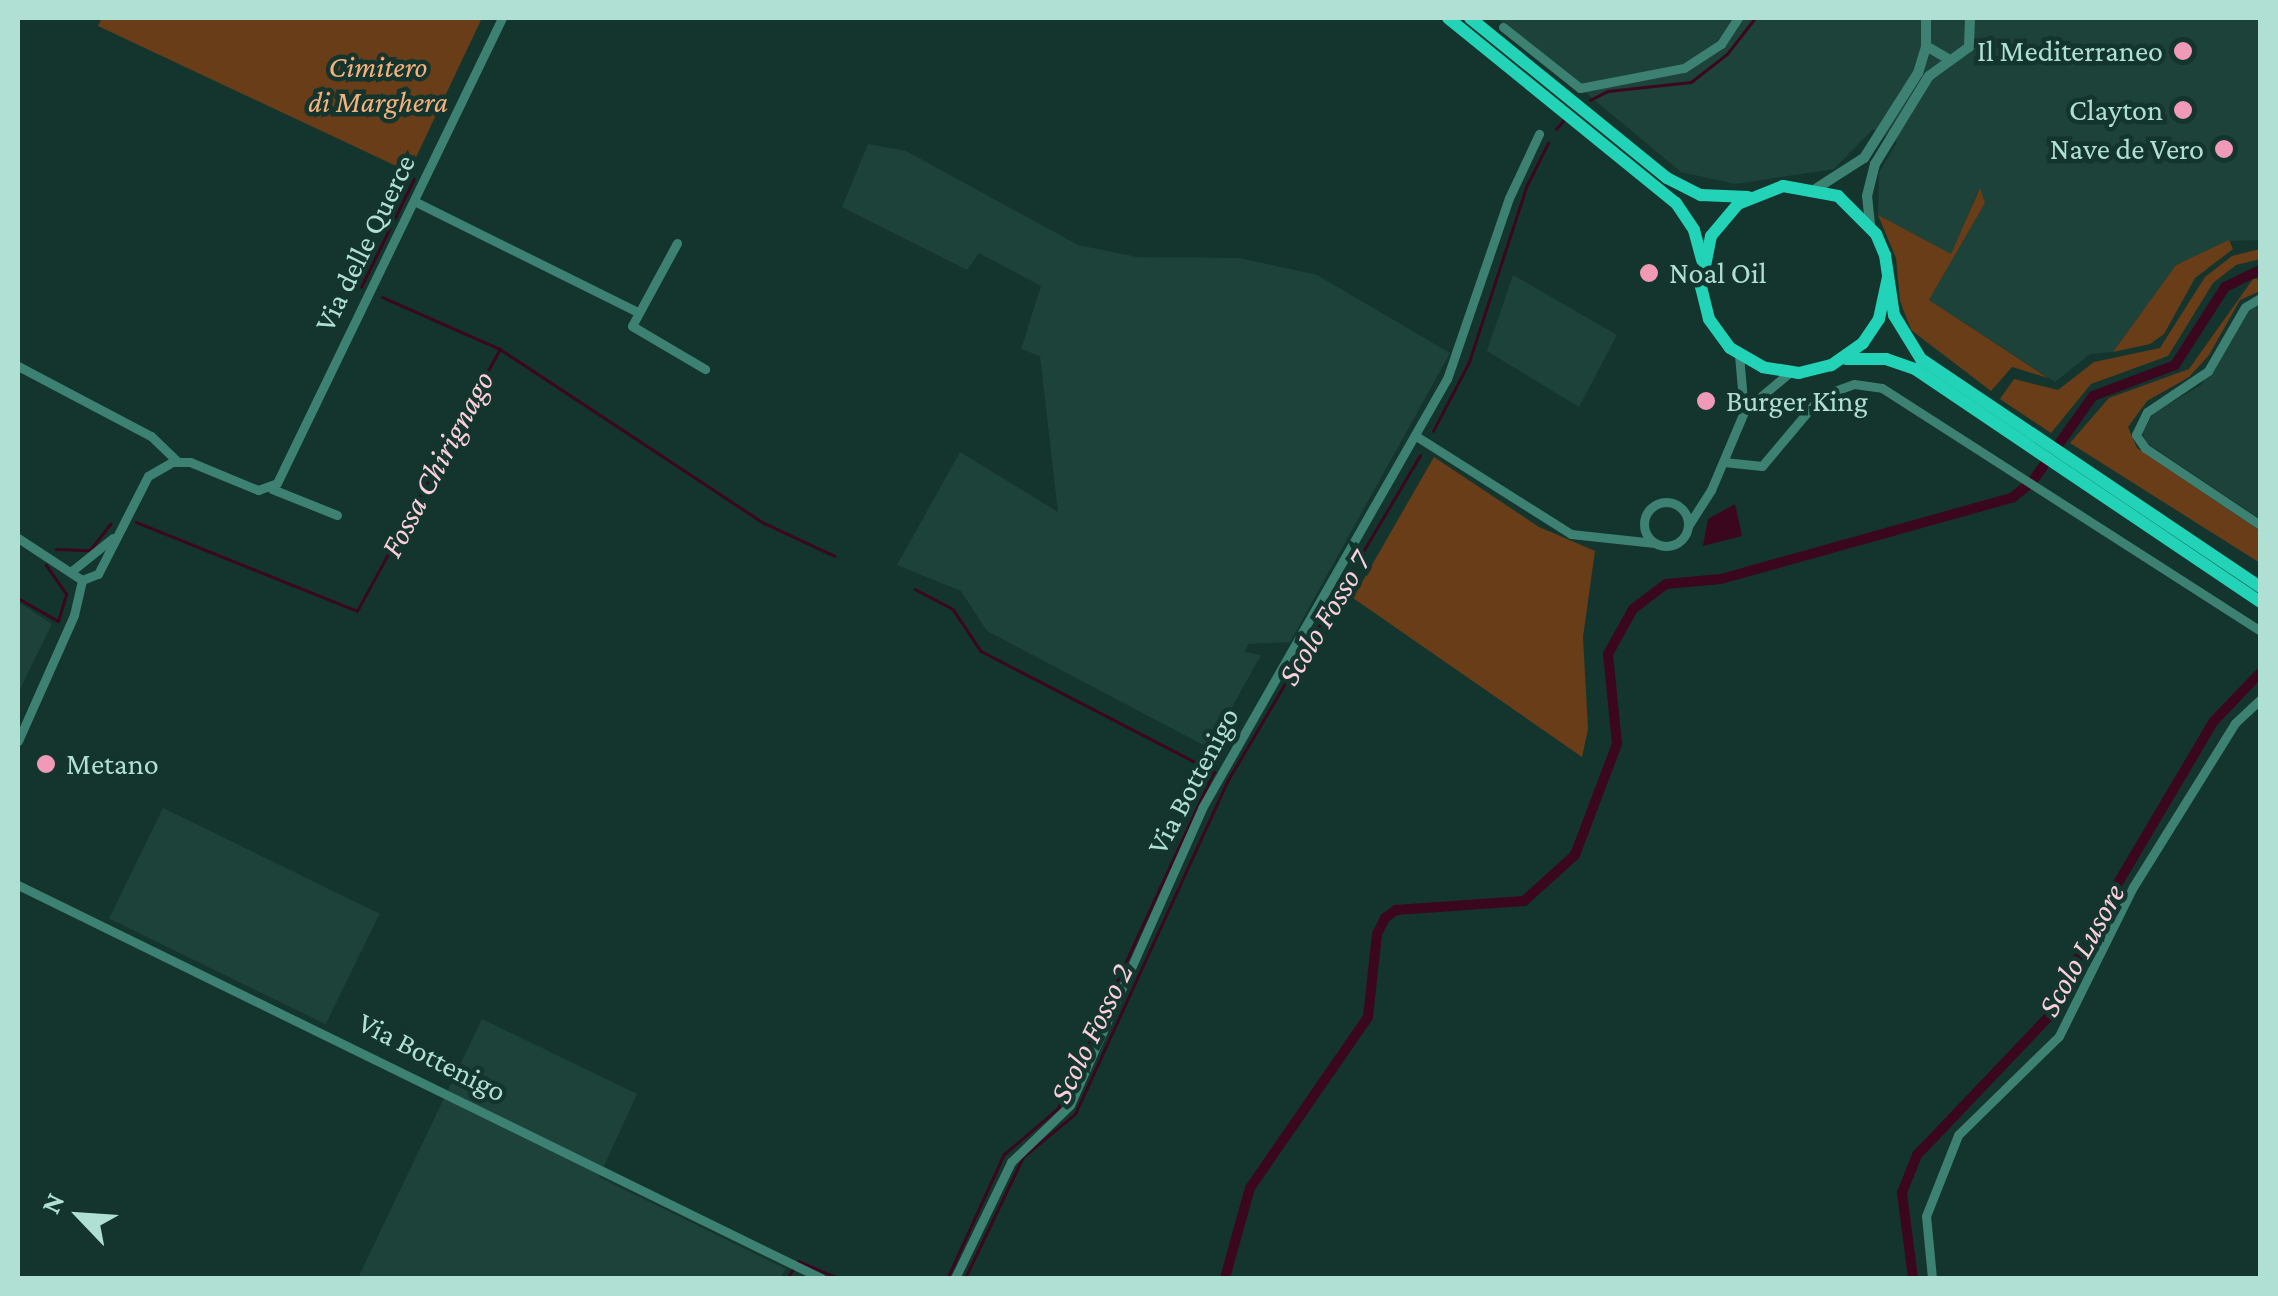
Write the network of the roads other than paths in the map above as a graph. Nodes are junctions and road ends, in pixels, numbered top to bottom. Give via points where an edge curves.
1 (502, 18) edge
2 (1448, 18) edge
3 (1470, 18) edge
4 (1926, 18) edge
5 (1970, 18) edge
6 (1734, 19) edge
7 (1503, 28) dead end
8 (1926, 46) junction
9 (1947, 58) junction
10 (1539, 134) dead end
11 (1817, 188) junction
12 (1750, 196) junction
13 (414, 200) junction
14 (1870, 224) junction
15 (677, 243) dead end
16 (1702, 262) junction
17 (1888, 278) junction
18 (2260, 298) edge
19 (636, 312) junction
20 (1739, 355) junction
21 (1841, 360) junction
22 (18, 366) edge
23 (704, 369) dead end
24 (1788, 373) junction
25 (1744, 412) junction
26 (1416, 436) junction
27 (2035, 444) junction
28 (177, 461) junction
29 (1724, 462) junction
30 (2066, 465) junction
31 (272, 489) junction
32 (1704, 502) junction
33 (1680, 507) junction
34 (337, 515) dead end
35 (1644, 520) junction
36 (2260, 525) edge
37 (1688, 526) junction
38 (121, 528) junction
39 (18, 538) edge
40 (1618, 543) junction
41 (1655, 543) junction
42 (73, 570) junction
43 (82, 580) junction
44 (2260, 587) edge
45 (2260, 602) edge
46 (2260, 631) edge
47 (2260, 700) edge
48 (18, 742) edge
49 (18, 885) edge
50 (821, 1278) edge
51 (955, 1278) edge
52 (1932, 1278) edge

1 - 13 street, Via delle Querce
2 - 16 main road via 1676,204 1694,230
3 - 12 main road via 1678,185 1713,197
4 - 8 street
5 - 9 street via 1970,47
6 - 7 street via 1721,44 1684,68 1580,88
8 - 9 street
8 - 11 street via 1918,73 1864,158
9 - 14 street via 1875,164 1867,196
10 - 26 street, Via Bottenigo via 1509,198 1453,365
11 - 12 main road via 1783,186
11 - 14 main road via 1847,202
12 - 16 main road via 1719,224
13 - 19 street
13 - 31 street, Via delle Querce
14 - 17 main road
15 - 19 street
16 - 20 main road via 1707,312
17 - 21 main road via 1872,332
17 - 27 main road via 1894,315 1921,359
18 - 36 street via 2244,307 2208,371 2147,412 2136,435 2144,448
19 - 23 street via 634,329
20 - 24 main road
20 - 25 street
21 - 24 main road
21 - 27 main road via 1886,359 1915,369
22 - 28 street via 151,436
24 - 25 street via 1758,392
25 - 29 street
26 - 40 street via 1571,534
26 - 51 street, Via Bottenigo via 1202,808 1070,1105 1011,1162
27 - 30 main road
28 - 31 street
28 - 38 street via 148,476
29 - 32 street
29 - 46 street via 1762,466 1816,400 1840,387 1868,384 1900,396
30 - 44 main road
30 - 45 main road
31 - 34 street
32 - 33 street
32 - 37 street
33 - 35 street via 1657,504
33 - 37 street
35 - 40 street
35 - 41 street
37 - 41 street via 1678,542
38 - 42 street via 98,555
38 - 43 street via 98,574
39 - 42 street
40 - 41 street
42 - 43 street
43 - 48 street via 74,615
47 - 52 street via 2235,723 2133,887 2059,1036 1958,1135 1926,1216
49 - 50 street, Via Bottenigo

